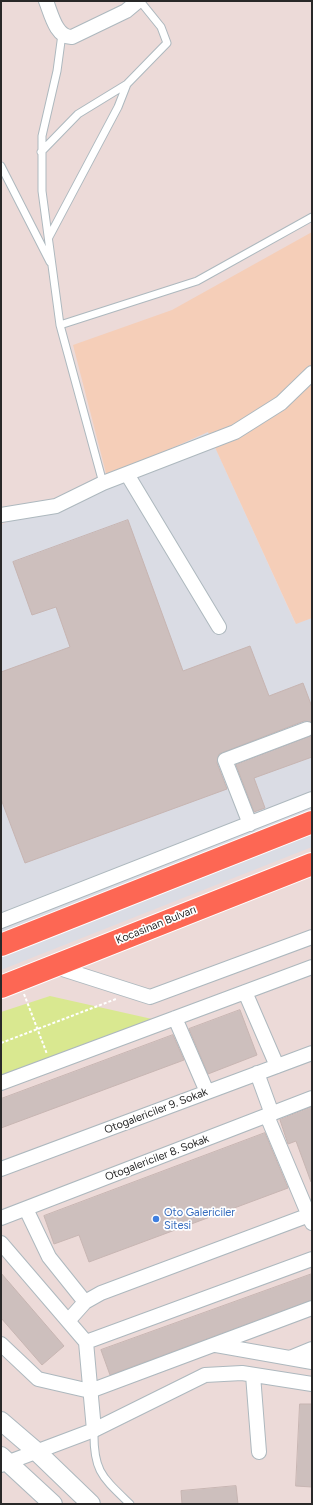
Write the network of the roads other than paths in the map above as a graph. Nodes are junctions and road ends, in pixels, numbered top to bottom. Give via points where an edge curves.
1 (46, 1) edge
2 (139, 1) edge
3 (62, 34) junction
4 (127, 84) junction
5 (41, 152) junction
6 (1, 166) edge
7 (312, 217) edge
8 (49, 237) junction
9 (53, 268) junction
10 (60, 325) junction
11 (312, 373) edge
12 (127, 474) junction
13 (103, 483) junction
14 (1, 515) edge
15 (219, 627) dead end
16 (307, 729) dead end
17 (312, 799) edge
18 (312, 822) edge
19 (250, 824) junction
20 (312, 864) edge
21 (1, 921) edge
22 (312, 937) edge
23 (1, 945) edge
24 (53, 966) junction
25 (312, 967) edge
26 (10, 983) edge
27 (245, 992) junction
28 (175, 1018) junction
29 (312, 1053) edge
30 (277, 1066) junction
31 (257, 1073) junction
32 (1, 1083) edge
33 (207, 1092) junction
34 (312, 1098) edge
35 (269, 1115) junction
36 (1, 1169) edge
37 (26, 1209) junction
38 (311, 1217) edge
39 (1, 1218) edge
40 (1, 1243) edge
41 (312, 1258) edge
42 (85, 1302) junction
43 (312, 1308) edge
44 (68, 1320) junction
45 (86, 1342) junction
46 (1, 1344) edge
47 (215, 1344) junction
48 (312, 1349) edge
49 (289, 1358) junction
50 (312, 1362) edge
51 (253, 1375) junction
52 (312, 1384) edge
53 (90, 1391) junction
54 (1, 1421) edge
55 (94, 1430) junction
56 (36, 1451) junction
57 (259, 1452) dead end
58 (3, 1461) edge
59 (52, 1504) edge
60 (91, 1504) edge
61 (130, 1504) edge

1 - 3 street
2 - 3 street via 126,11 72,37
2 - 4 lane via 161,27 167,43
3 - 5 lane
4 - 5 lane via 78,114
4 - 8 lane via 118,107
5 - 8 lane via 42,191
6 - 9 lane
7 - 10 lane via 197,281
8 - 9 lane
9 - 10 lane
10 - 13 lane
11 - 12 street via 281,403 250,424
12 - 13 street
12 - 15 street
13 - 14 street via 56,506
16 - 19 street via 225,760
17 - 19 street
18 - 23 highway
19 - 21 street
20 - 24 highway, Kocasinan Bulvarı
22 - 24 street via 150,997
24 - 26 highway, Kocasinan Bulvarı
25 - 27 street
27 - 28 street
27 - 30 street
28 - 32 street
28 - 33 street
29 - 30 street, Otogalericiler 9. Sokak
30 - 31 street, Otogalericiler 9. Sokak
31 - 33 street, Otogalericiler 9. Sokak
31 - 35 street
33 - 36 street, Otogalericiler 9. Sokak
34 - 35 street, Otogalericiler 8. Sokak
35 - 37 street, Otogalericiler 8. Sokak
35 - 38 street
37 - 39 street, Otogalericiler 8. Sokak
37 - 42 street via 49,1257
38 - 42 street via 100,1293
40 - 44 street
41 - 45 street
42 - 44 street
43 - 47 street
44 - 45 street
45 - 53 street
46 - 53 street via 38,1379
47 - 49 street
47 - 53 street
48 - 49 street
49 - 50 street
51 - 52 street
51 - 55 street via 205,1375
51 - 57 street
53 - 55 street
54 - 56 street
55 - 56 street
55 - 61 lane via 95,1453 104,1479
56 - 58 street
56 - 60 street
58 - 59 street

